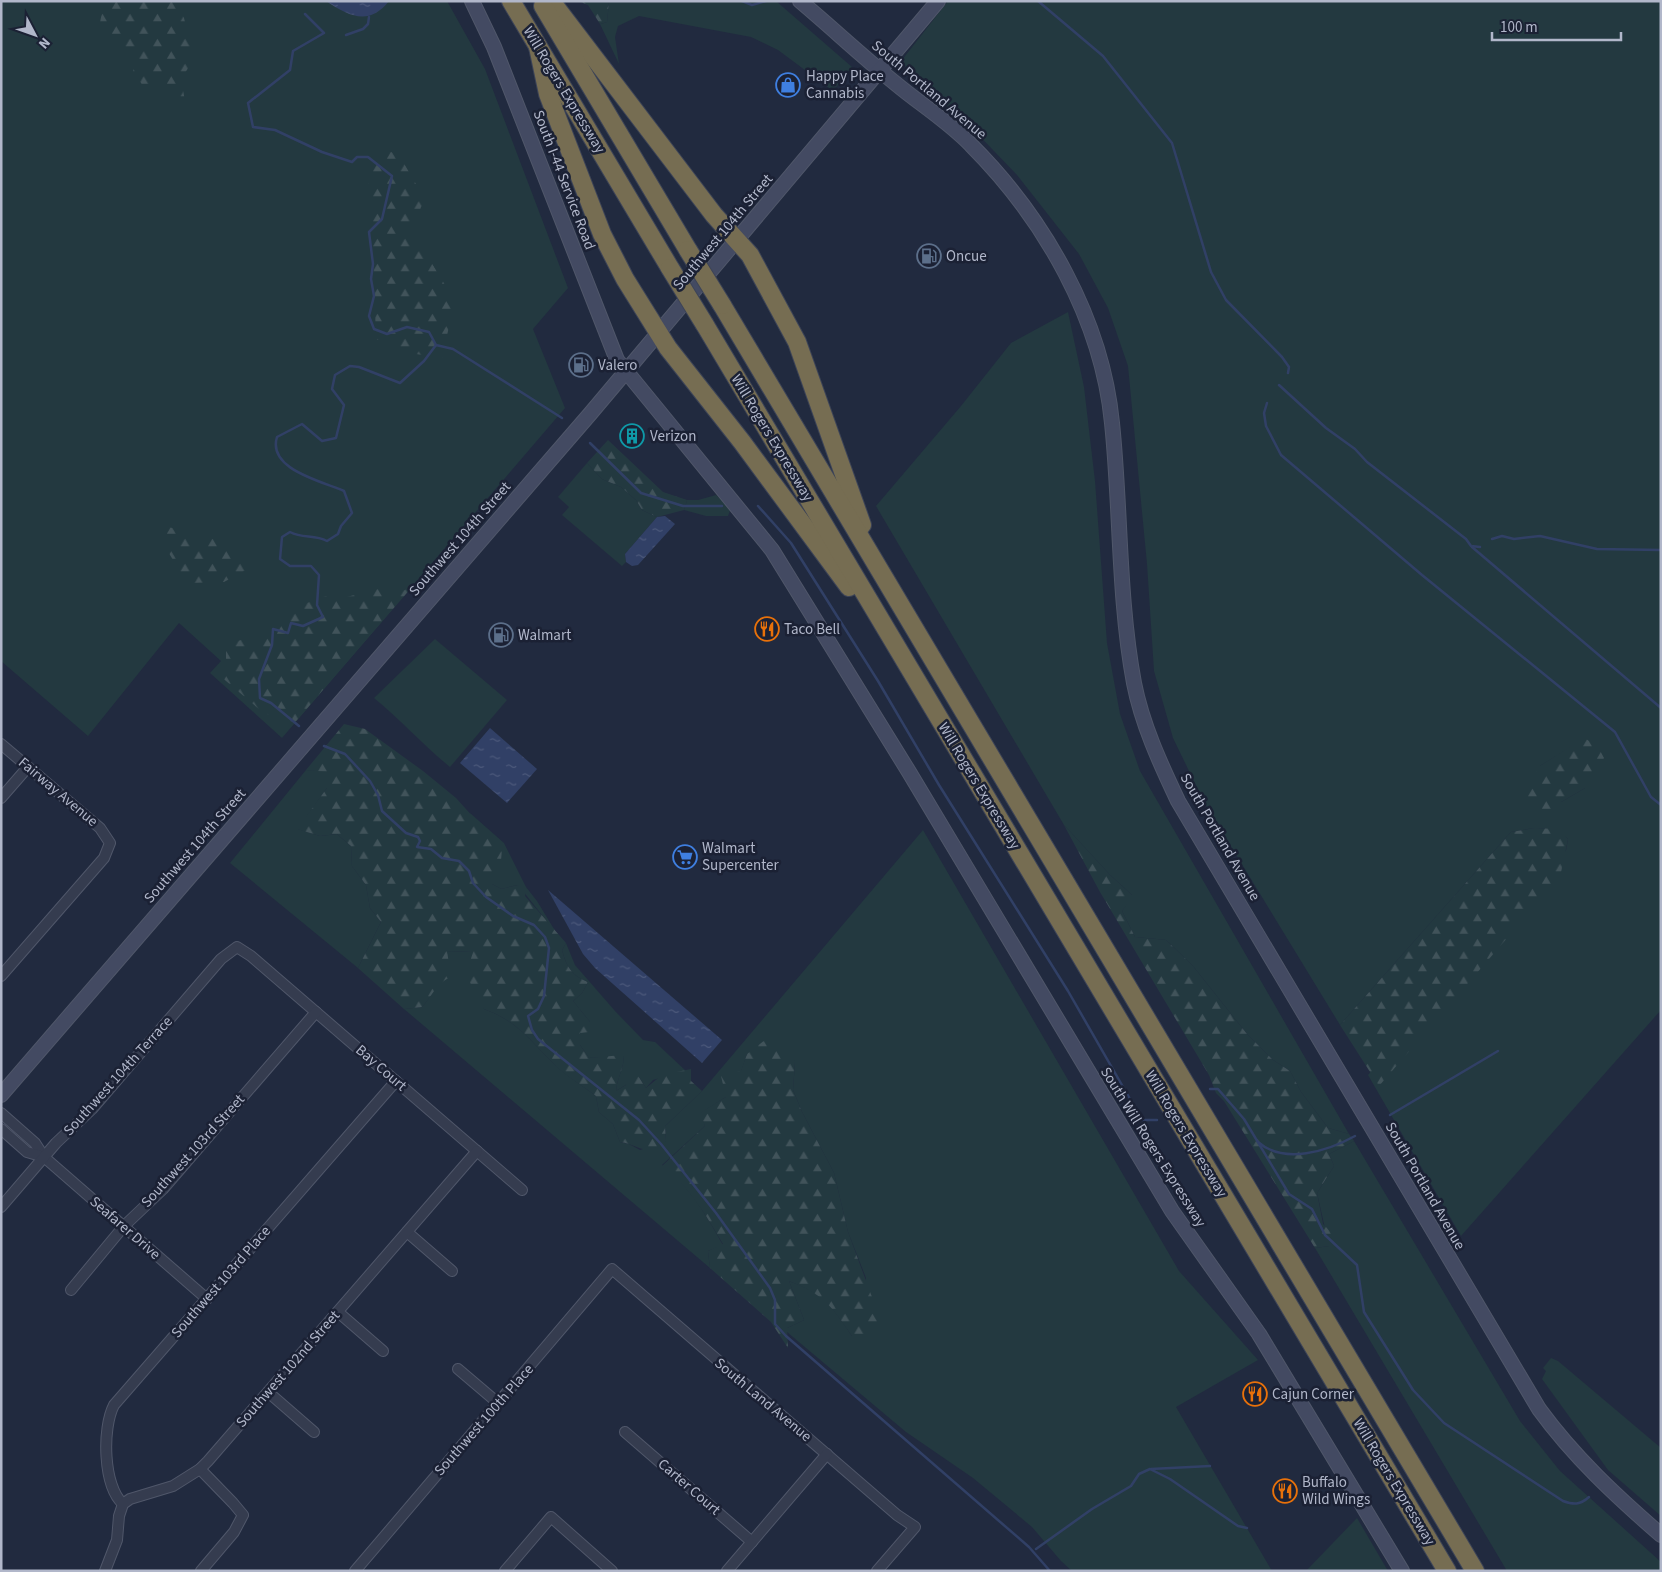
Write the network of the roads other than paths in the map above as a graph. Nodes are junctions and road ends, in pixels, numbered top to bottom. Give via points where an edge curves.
1 (472, 1) edge
2 (511, 1) edge
3 (540, 1) edge
4 (551, 1) edge
5 (800, 1) edge
6 (938, 1) edge
7 (538, 47) junction
8 (881, 71) junction
9 (738, 240) junction
10 (658, 332) junction
11 (626, 371) junction
12 (879, 570) junction
13 (902, 658) junction
14 (1, 744) edge
15 (28, 767) junction
16 (1, 798) edge
17 (237, 948) joint
18 (1, 976) edge
19 (316, 1012) junction
20 (396, 1081) junction
21 (1, 1095) edge
22 (1, 1113) edge
23 (1, 1129) edge
24 (478, 1151) junction
25 (44, 1157) junction
26 (522, 1190) dead end
27 (1, 1207) edge
28 (124, 1226) junction
29 (408, 1232) junction
30 (612, 1270) joint
31 (452, 1271) dead end
32 (71, 1290) dead end
33 (207, 1299) junction
34 (338, 1312) junction
35 (383, 1351) dead end
36 (458, 1369) dead end
37 (268, 1392) junction
38 (498, 1403) junction
39 (314, 1432) dead end
40 (625, 1432) dead end
41 (827, 1454) junction
42 (200, 1469) junction
43 (123, 1504) junction
44 (1661, 1535) edge
45 (752, 1542) junction
46 (105, 1571) edge
47 (201, 1571) edge
48 (355, 1571) edge
49 (505, 1571) edge
50 (612, 1571) edge
51 (727, 1571) edge
52 (877, 1571) edge
53 (1402, 1571) edge
54 (1447, 1571) edge
55 (1474, 1571) edge

1 - 11 main road, South I-44 Service Road via 500,61 617,360
2 - 7 highway, Will Rogers Expressway
3 - 12 highway, Will Rogers Expressway, bridge
4 - 9 highway via 708,207
5 - 8 main road, South Portland Avenue
6 - 8 main road, Southwest 104th Street
7 - 10 highway via 548,94 599,226 625,279
7 - 13 highway, Will Rogers Expressway, bridge
8 - 9 main road, Southwest 104th Street
8 - 44 main road, South Portland Avenue via 970,144 1002,179 1054,249 1081,306 1101,364 1112,420 1123,585 1134,683 1152,744 1178,801 1539,1409 1594,1476
9 - 10 main road, Southwest 104th Street
9 - 12 highway via 750,255 797,342
10 - 11 main road, Southwest 104th Street
10 - 13 highway
11 - 21 main road, Southwest 104th Street
11 - 53 main road, South Will Rogers Expressway via 772,550 1172,1211 1260,1334
12 - 55 highway, Will Rogers Expressway
13 - 54 highway, Will Rogers Expressway
14 - 15 street, Fairway Avenue
15 - 16 street
15 - 18 street, Fairway Avenue via 100,828 110,843 104,858
17 - 19 street, Bay Court via 251,956
17 - 25 street, Southwest 104th Terrace via 221,959 88,1114
19 - 20 street, Bay Court
19 - 28 street, Southwest 103rd Street via 163,1189
20 - 24 street, Bay Court
20 - 33 street, Southwest 103rd Place
22 - 25 street, Seafarer Drive via 35,1143
23 - 25 street, Seafarer Drive via 27,1152
24 - 26 street, Bay Court
24 - 29 street, Southwest 102nd Street
25 - 27 street, Southwest 104th Terrace
25 - 28 street, Seafarer Drive
28 - 32 street, Southwest 103rd Street
28 - 33 street, Seafarer Drive
29 - 31 street
29 - 34 street, Southwest 102nd Street
30 - 38 street, Southwest 100th Place
30 - 41 street, South Land Avenue
33 - 43 street, Southwest 103rd Place via 119,1398 107,1420 111,1483
34 - 35 street
34 - 37 street, Southwest 102nd Street
36 - 38 street
37 - 39 street
37 - 42 street, Southwest 102nd Street
38 - 48 street, Southwest 100th Place
40 - 45 street, Carter Court
41 - 45 street
41 - 52 street, South Land Avenue via 915,1527
42 - 43 street, Southwest 102nd Street via 167,1488
42 - 47 street via 243,1515 234,1532
43 - 46 street via 117,1540
45 - 51 street
49 - 50 street via 551,1517

